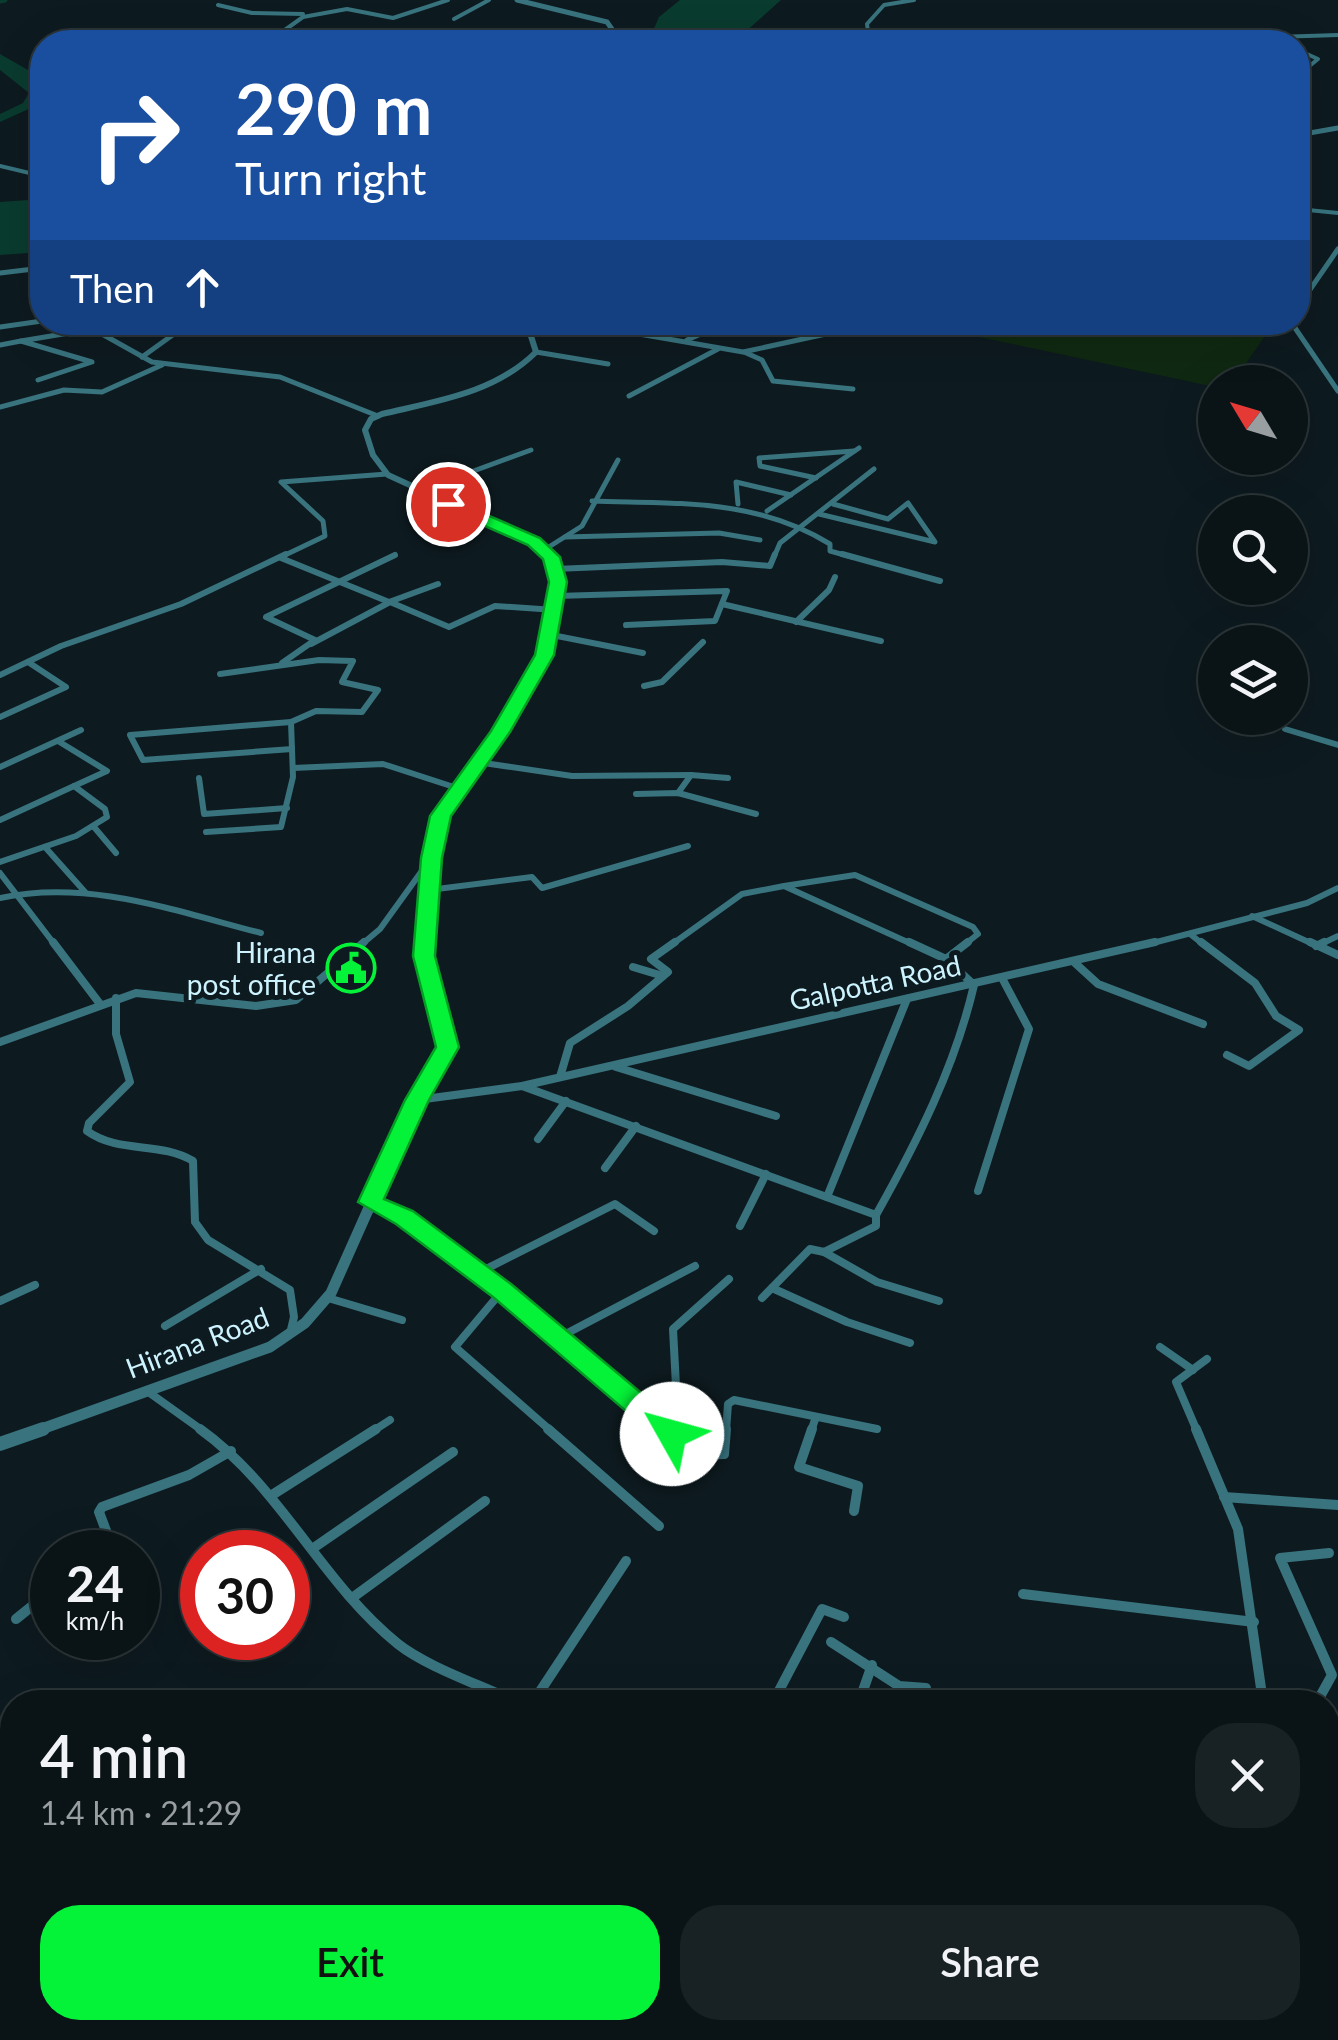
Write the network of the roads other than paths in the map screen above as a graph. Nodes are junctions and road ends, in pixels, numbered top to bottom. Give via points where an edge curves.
1 (448, 0) edge
2 (490, 0) edge
3 (517, 0) edge
4 (914, 0) edge
5 (218, 6) dead end
6 (305, 16) junction
7 (454, 19) dead end
8 (285, 30) edge
9 (613, 30) edge
10 (868, 30) edge
11 (1310, 36) edge
12 (1338, 36) edge
13 (1338, 128) edge
14 (1310, 133) edge
15 (0, 166) edge
16 (30, 173) edge
17 (1310, 210) edge
18 (1338, 212) edge
19 (1338, 249) edge
20 (30, 269) edge
21 (0, 273) edge
22 (1310, 290) edge
23 (30, 323) edge
24 (0, 327) edge
25 (47, 335) edge
26 (107, 335) edge
27 (173, 335) edge
28 (531, 335) edge
29 (654, 335) edge
30 (698, 335) edge
31 (821, 335) edge
32 (1299, 335) edge
33 (21, 340) junction
34 (687, 340) junction
35 (0, 345) edge
36 (718, 349) junction
37 (536, 352) junction
38 (743, 352) junction
39 (142, 358) junction
40 (166, 363) junction
41 (608, 364) dead end
42 (38, 380) dead end
43 (854, 389) dead end
44 (1338, 390) edge
45 (629, 396) dead end
46 (0, 406) edge
47 (378, 416) junction
48 (531, 450) dead end
49 (618, 460) dead end
50 (874, 469) dead end
51 (387, 474) junction
52 (816, 478) junction
53 (419, 491) junction
54 (790, 495) junction
55 (592, 501) junction
56 (738, 504) junction
57 (833, 504) junction
58 (767, 511) junction
59 (819, 514) junction
60 (802, 523) junction
61 (565, 537) junction
62 (760, 540) dead end
63 (544, 550) junction
64 (395, 555) dead end
65 (281, 558) junction
66 (554, 569) junction
67 (835, 577) dead end
68 (338, 580) junction
69 (940, 581) dead end
70 (438, 584) dead end
71 (556, 596) junction
72 (390, 602) junction
73 (722, 604) junction
74 (555, 610) junction
75 (796, 622) junction
76 (626, 625) dead end
77 (552, 636) junction
78 (881, 641) dead end
79 (704, 642) dead end
80 (311, 644) junction
81 (643, 653) dead end
82 (28, 662) junction
83 (284, 664) junction
84 (220, 674) dead end
85 (0, 675) edge
86 (644, 686) dead end
87 (0, 717) edge
88 (291, 722) junction
89 (81, 730) dead end
90 (1304, 735) edge
91 (58, 740) junction
92 (1338, 746) edge
93 (292, 749) junction
94 (477, 762) junction
95 (0, 767) edge
96 (293, 768) junction
97 (692, 775) junction
98 (199, 778) dead end
99 (728, 778) dead end
100 (74, 786) junction
101 (456, 788) junction
102 (678, 793) junction
103 (636, 794) dead end
104 (286, 808) junction
105 (756, 814) dead end
106 (0, 820) edge
107 (94, 827) junction
108 (206, 832) dead end
109 (688, 846) dead end
110 (44, 847) junction
111 (116, 853) dead end
112 (431, 858) junction
113 (0, 862) edge
114 (0, 873) edge
115 (415, 882) junction
116 (429, 886) junction
117 (784, 886) junction
118 (1338, 888) edge
119 (16, 892) junction
120 (85, 893) junction
121 (0, 898) edge
122 (1252, 916) junction
123 (261, 933) dead end
124 (1190, 934) junction
125 (1338, 936) edge
126 (1316, 946) junction
127 (1338, 956) edge
128 (946, 959) junction
129 (1076, 963) junction
130 (633, 966) dead end
131 (663, 976) junction
132 (1002, 978) junction
133 (974, 984) junction
134 (116, 998) junction
135 (906, 999) junction
136 (100, 1004) junction
137 (1202, 1024) dead end
138 (0, 1042) edge
139 (1227, 1055) dead end
140 (612, 1065) junction
141 (560, 1077) junction
142 (522, 1086) junction
143 (417, 1100) junction
144 (566, 1102) junction
145 (776, 1116) dead end
146 (636, 1126) junction
147 (538, 1139) dead end
148 (605, 1168) dead end
149 (766, 1174) junction
150 (978, 1191) dead end
151 (827, 1197) junction
152 (370, 1202) junction
153 (876, 1214) junction
154 (740, 1226) dead end
155 (654, 1231) dead end
156 (824, 1252) junction
157 (696, 1266) dead end
158 (261, 1270) junction
159 (478, 1273) junction
160 (728, 1279) dead end
161 (35, 1286) dead end
162 (772, 1288) junction
163 (502, 1290) junction
164 (328, 1298) junction
165 (762, 1298) dead end
166 (0, 1301) edge
167 (939, 1301) dead end
168 (402, 1320) dead end
169 (165, 1326) dead end
170 (290, 1334) junction
171 (558, 1338) junction
172 (910, 1343) dead end
173 (1160, 1347) dead end
174 (1207, 1359) dead end
175 (1193, 1370) junction
176 (144, 1389) junction
177 (643, 1414) junction
178 (816, 1418) junction
179 (390, 1420) dead end
180 (877, 1429) dead end
181 (3, 1438) edge
182 (231, 1451) junction
183 (453, 1452) dead end
184 (272, 1496) junction
185 (1224, 1497) junction
186 (485, 1501) dead end
187 (1338, 1505) edge
188 (854, 1512) dead end
189 (660, 1526) dead end
190 (106, 1530) edge
191 (312, 1548) junction
192 (1329, 1553) dead end
193 (626, 1562) dead end
194 (1023, 1594) dead end
195 (352, 1598) junction
196 (30, 1608) edge
197 (844, 1617) dead end
198 (16, 1620) dead end
199 (1254, 1622) junction
200 (831, 1642) dead end
201 (872, 1665) junction
202 (926, 1688) dead end
203 (491, 1690) edge
204 (541, 1690) edge
205 (780, 1690) edge
206 (863, 1690) edge
207 (1262, 1690) edge
208 (1324, 1690) edge

1 - 6 street via 389,18 346,9
2 - 7 street
3 - 9 street via 607,22
4 - 10 street via 884,5
5 - 6 street
6 - 8 street
11 - 12 street
13 - 14 street
15 - 16 street
17 - 18 street
19 - 22 street
20 - 21 street
23 - 24 street
25 - 33 street
26 - 39 street
27 - 39 street
28 - 37 street
29 - 34 street
30 - 34 street
31 - 38 street
32 - 44 street
33 - 35 street
33 - 42 street via 92,362
34 - 36 street
36 - 38 street
36 - 45 street
37 - 41 street
37 - 47 street via 502,378
38 - 43 street via 762,360 773,381
39 - 40 street
40 - 46 street via 102,392 64,390
40 - 47 street via 280,377
47 - 51 street via 364,430
48 - 53 street
49 - 55 street
50 - 57 street
51 - 53 street
51 - 65 street via 281,482 326,527 324,536
52 - 52 street via 856,450 759,458 760,466
52 - 54 street
53 - 63 street
54 - 56 street via 736,482
54 - 58 street
55 - 56 street
55 - 61 street via 582,526
56 - 58 street
57 - 59 street
57 - 59 street via 888,519 908,503 935,542
58 - 60 street
59 - 60 street
60 - 66 street via 780,544 770,566
60 - 69 street via 830,551
61 - 62 street via 719,533
61 - 63 street
63 - 66 street
64 - 68 street
65 - 68 street
65 - 82 street
66 - 71 street
67 - 75 street
68 - 72 street
68 - 80 street via 266,617 315,640
70 - 72 street
71 - 73 street via 727,591
71 - 74 street
72 - 74 street via 449,628 494,606
72 - 80 street
73 - 75 street
73 - 76 street via 714,621
74 - 77 street
75 - 78 street
77 - 81 street
77 - 94 street
79 - 86 street via 662,682
80 - 83 street
82 - 85 street
82 - 87 street via 66,686
83 - 84 street
83 - 88 street via 354,661 342,682 378,690 362,712 338,708
88 - 93 street
88 - 93 street via 130,735 143,760
89 - 91 street
90 - 92 street
91 - 95 street
91 - 100 street via 106,771
93 - 96 street
94 - 97 street via 572,776
94 - 101 street
96 - 101 street via 383,764
96 - 104 street
97 - 99 street
97 - 102 street
98 - 104 street via 204,814
100 - 106 street
100 - 107 street via 105,808 106,817
101 - 112 street via 440,816
102 - 103 street
102 - 105 street
104 - 108 street via 281,827
107 - 110 street
107 - 111 street
109 - 116 street via 542,888 532,877
110 - 113 street
110 - 120 street
112 - 115 street
112 - 116 street
114 - 119 street
115 - 116 street
115 - 134 street via 380,930 296,1000 256,1006 161,994
116 - 143 street via 426,973 448,1047
117 - 128 street
117 - 128 street via 855,875 973,927 978,934
117 - 131 street via 742,894 718,907 651,959 668,972
118 - 122 street, Galpotta Road
119 - 120 street
119 - 121 street
119 - 136 street
120 - 123 street
122 - 124 street, Galpotta Road
122 - 126 street
124 - 129 street, Galpotta Road
124 - 139 street via 1255,983 1276,1016 1298,1030 1250,1066
125 - 126 street
126 - 127 street
128 - 133 street
129 - 132 street, Galpotta Road
129 - 137 street via 1098,984
130 - 131 street
131 - 141 street via 570,1043
132 - 133 street, Galpotta Road
132 - 150 street via 1029,1028
133 - 135 street, Galpotta Road
133 - 153 street via 968,1018 915,1146
134 - 136 street
134 - 158 street, Hirana Road via 116,1034 130,1082 87,1130 106,1141 179,1149 196,1169 195,1222 208,1240
135 - 140 street, Galpotta Road
135 - 151 street
136 - 138 street
140 - 141 street, Galpotta Road
140 - 145 street
141 - 142 street, Galpotta Road
142 - 143 street, Galpotta Road
142 - 144 street
143 - 152 street
144 - 146 street
144 - 147 street
146 - 148 street
146 - 149 street
149 - 151 street
149 - 154 street
151 - 153 street
152 - 159 street via 404,1218
152 - 164 street
153 - 156 street via 876,1226
155 - 159 street via 615,1204
156 - 162 street via 810,1249
156 - 167 street via 876,1282
157 - 171 street
158 - 169 street
158 - 170 street, Hirana Road via 290,1290
159 - 163 street
160 - 177 street via 673,1329 676,1386
161 - 166 street
162 - 165 street
162 - 172 street
163 - 171 street
163 - 189 street via 455,1347
164 - 168 street
164 - 170 street
170 - 176 street, Hirana Road via 270,1347
171 - 177 street
173 - 175 street
174 - 175 street
175 - 185 street via 1176,1382
176 - 181 street, Hirana Road
176 - 182 street
177 - 178 street via 700,1455 718,1457 726,1449 730,1402
178 - 180 street
178 - 188 street via 799,1468 858,1486
179 - 184 street
182 - 184 street
182 - 190 street via 102,1508
183 - 191 street
184 - 191 street
185 - 187 street
185 - 199 street via 1238,1529
186 - 195 street
191 - 195 street
192 - 208 street via 1280,1558 1332,1676
193 - 204 street
194 - 199 street
195 - 203 street via 400,1646
196 - 198 street
197 - 205 street via 822,1609
199 - 207 street
200 - 201 street
201 - 202 street via 899,1686
201 - 206 street

